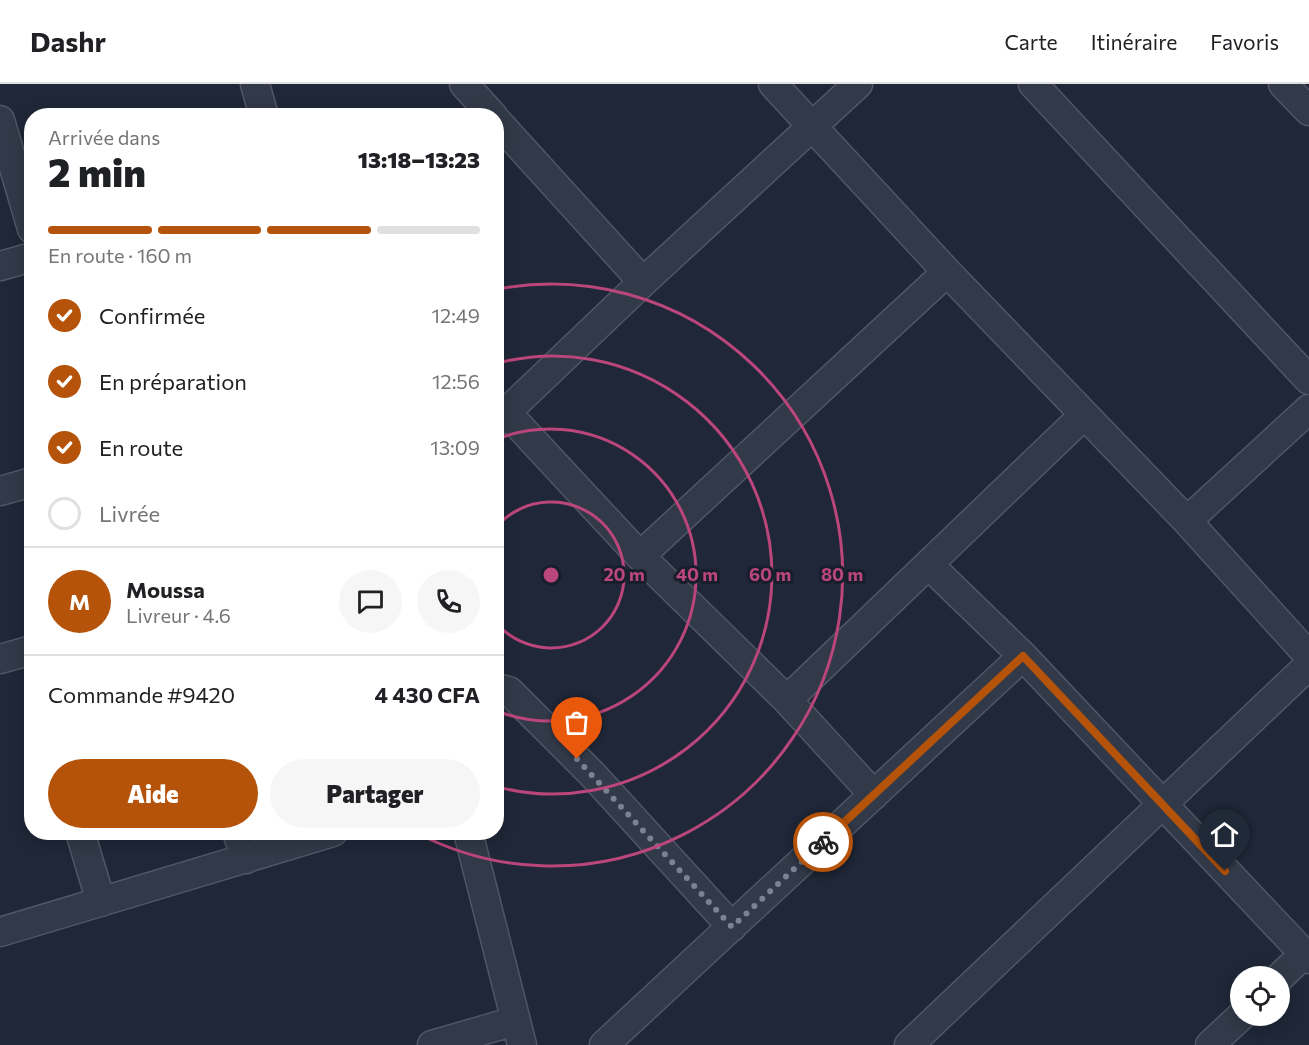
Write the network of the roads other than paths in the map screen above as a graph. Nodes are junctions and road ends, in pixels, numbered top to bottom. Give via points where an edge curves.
1 (255, 84) edge
2 (464, 84) edge
3 (773, 84) edge
4 (858, 84) edge
5 (1033, 84) edge
6 (1283, 84) edge
7 (262, 108) edge
8 (486, 108) edge
9 (1309, 111) edge
10 (0, 120) edge
11 (814, 126) junction
12 (504, 129) edge
13 (24, 202) edge
14 (24, 259) edge
15 (0, 266) edge
16 (946, 272) junction
17 (643, 282) junction
18 (1309, 380) edge
19 (1309, 408) edge
20 (504, 415) edge
21 (1084, 415) junction
22 (504, 419) edge
23 (24, 484) edge
24 (0, 491) edge
25 (1187, 521) junction
26 (640, 556) junction
27 (929, 565) junction
28 (1023, 656) junction
29 (1309, 656) edge
30 (24, 657) edge
31 (0, 659) edge
32 (1309, 665) edge
33 (504, 690) edge
34 (787, 700) junction
35 (874, 795) junction
36 (1162, 805) junction
37 (82, 840) edge
38 (281, 840) edge
39 (470, 840) edge
40 (242, 846) edge
41 (101, 902) junction
42 (732, 927) junction
43 (0, 932) edge
44 (1306, 956) edge
45 (1290, 969) edge
46 (1230, 1026) edge
47 (518, 1033) edge
48 (432, 1045) edge
49 (604, 1045) edge
50 (909, 1045) edge
51 (1210, 1045) edge

1 - 7 street
2 - 8 street
3 - 11 street
4 - 11 street
5 - 18 street
6 - 9 street
10 - 13 street
11 - 16 street
11 - 17 street
12 - 17 street
14 - 15 street
16 - 21 street
16 - 26 street
17 - 20 street
19 - 25 street
21 - 25 street
21 - 27 street
22 - 26 street
23 - 24 street
25 - 29 street
26 - 34 street
27 - 28 street
27 - 34 street
28 - 35 street
28 - 36 street
30 - 31 street
32 - 36 street
33 - 42 street via 593,774
34 - 35 street
35 - 42 street
36 - 44 street
36 - 50 street
37 - 41 street
38 - 40 street
39 - 47 street
40 - 41 street
41 - 43 street
42 - 49 street
44 - 45 street
46 - 51 street
47 - 48 street

